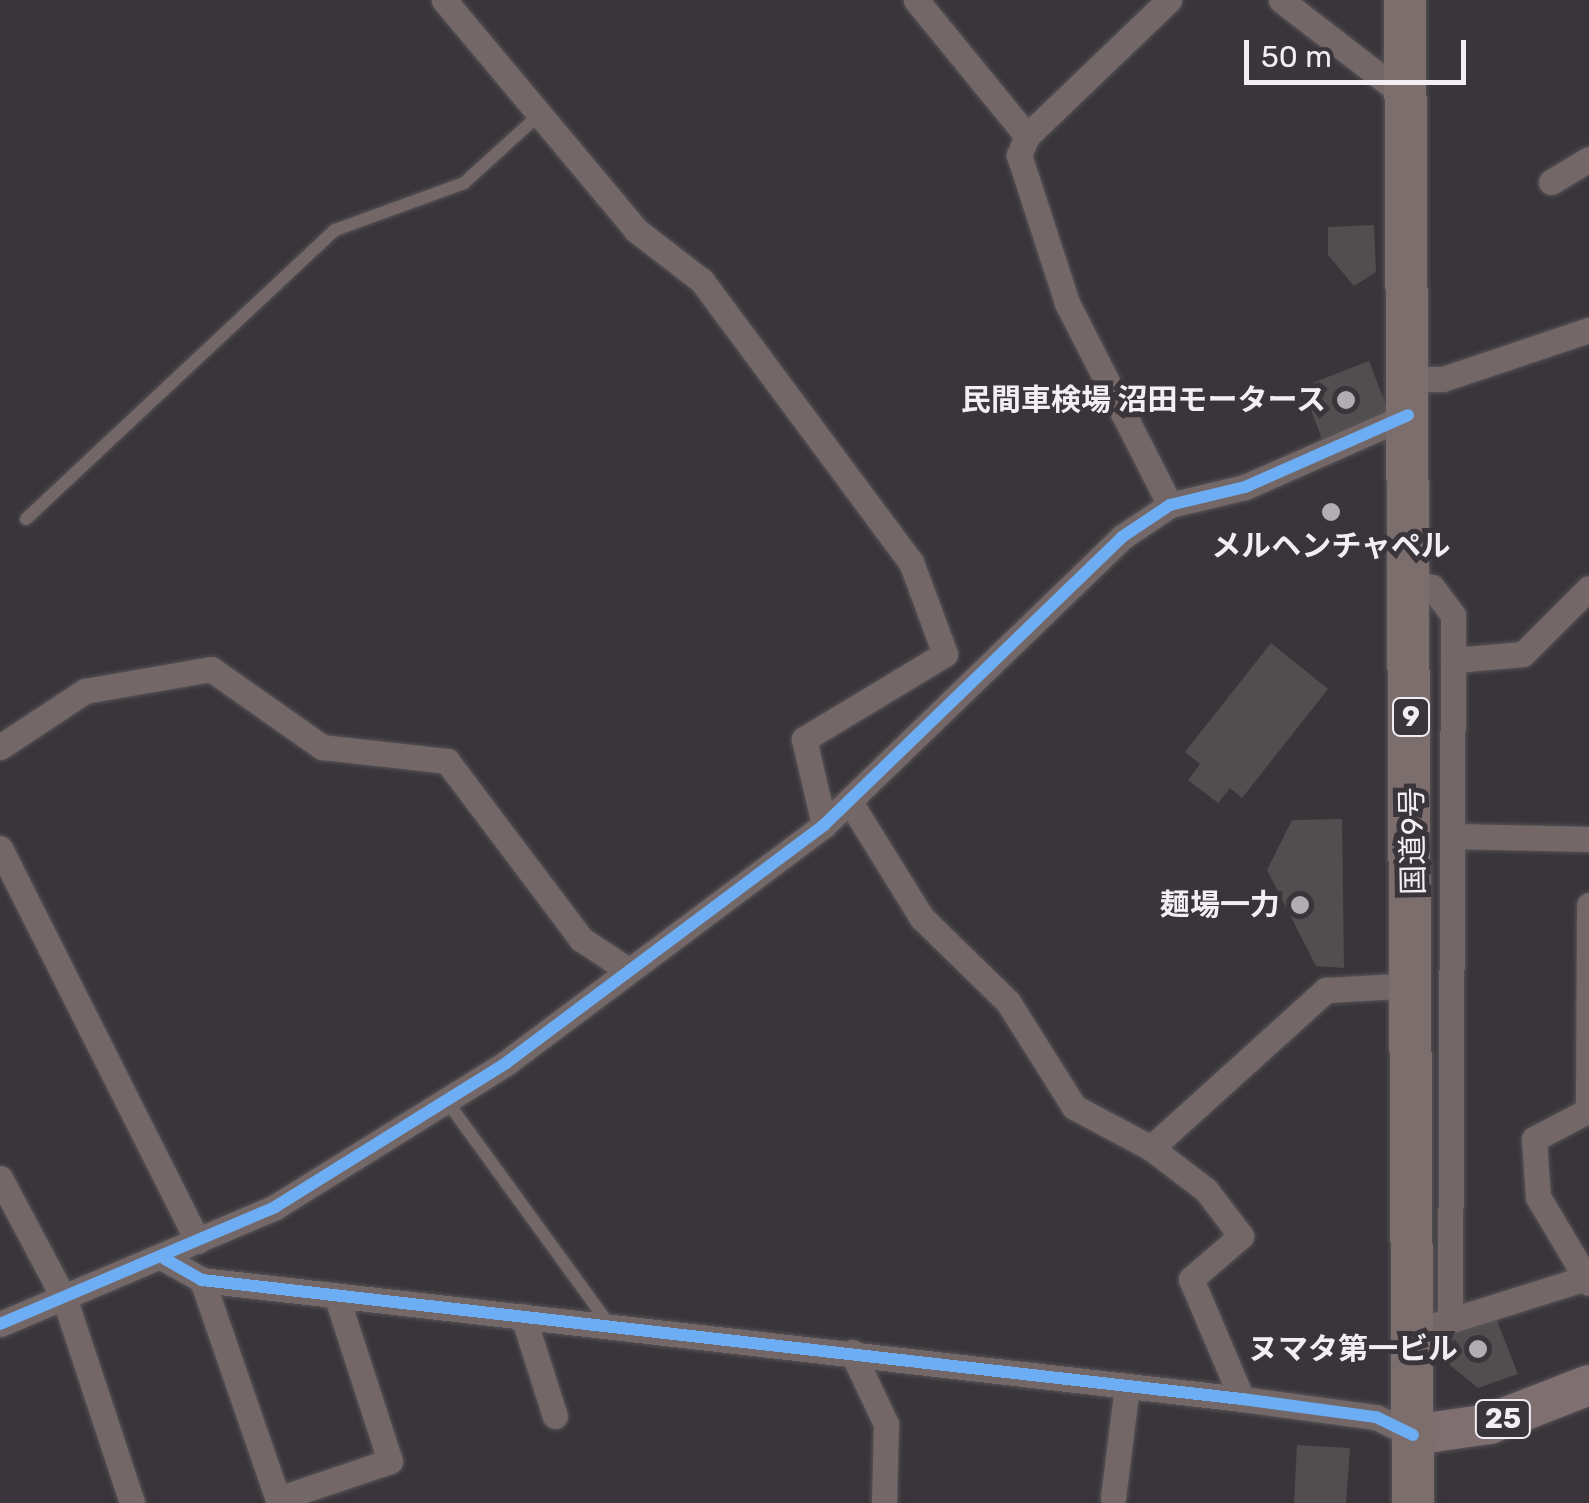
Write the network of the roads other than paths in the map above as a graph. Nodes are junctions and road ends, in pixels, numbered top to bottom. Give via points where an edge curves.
1 (444, 0) edge
2 (916, 0) edge
3 (1170, 0) edge
4 (1281, 0) edge
5 (1405, 0) edge
6 (1404, 95) junction
7 (540, 114) junction
8 (1027, 136) junction
9 (1589, 159) edge
10 (1550, 182) dead end
11 (1589, 330) edge
12 (1409, 397) junction
13 (1170, 505) junction
14 (26, 519) dead end
15 (1408, 581) junction
16 (1589, 588) edge
17 (1455, 660) junction
18 (0, 747) edge
19 (850, 802) junction
20 (824, 825) junction
21 (1454, 836) junction
22 (1589, 838) edge
23 (0, 848) edge
24 (1589, 906) edge
25 (625, 968) junction
26 (1416, 985) junction
27 (446, 1100) junction
28 (1589, 1110) edge
29 (1151, 1148) junction
30 (0, 1178) edge
31 (198, 1241) junction
32 (164, 1259) junction
33 (202, 1280) junction
34 (1588, 1281) edge
35 (337, 1298) junction
36 (65, 1300) junction
37 (523, 1316) junction
38 (0, 1324) edge
39 (610, 1326) junction
40 (1431, 1326) junction
41 (852, 1352) junction
42 (1589, 1385) edge
43 (1127, 1386) junction
44 (1242, 1400) junction
45 (555, 1416) dead end
46 (1414, 1435) junction
47 (1113, 1498) dead end
48 (132, 1503) edge
49 (884, 1503) edge
50 (1412, 1503) edge

1 - 7 street
2 - 8 street
3 - 8 street
4 - 6 street
5 - 6 highway, 国道9号 / 9
6 - 12 highway, 国道9号 / 9
7 - 14 lane via 464,183 335,230
7 - 20 street via 636,230 702,281 911,562 945,654 804,739
8 - 13 street via 1019,155 1044,249
9 - 10 street
11 - 12 street
12 - 13 street via 1245,487
12 - 15 highway, 国道9号 / 9
13 - 19 street via 1122,537
15 - 17 street via 1448,600
15 - 26 highway, 国道9号 / 9
16 - 17 street via 1523,654
17 - 21 street
18 - 25 street via 86,691 211,669 322,748 447,762 580,940
19 - 20 street
19 - 29 street via 922,918 1008,1002 1074,1107
20 - 25 street
21 - 22 street
21 - 40 street
23 - 31 street
24 - 28 street
25 - 27 street
26 - 29 street via 1326,990
26 - 40 highway, 国道9号 / 9
27 - 31 street via 275,1206
27 - 39 lane
28 - 34 street via 1534,1139 1538,1196
29 - 44 street via 1206,1190 1241,1236 1191,1280
30 - 36 street
31 - 32 street
32 - 33 street
32 - 36 street
33 - 35 street
33 - 35 street via 278,1499 390,1460
34 - 40 street
35 - 37 street
36 - 38 street
36 - 48 street
37 - 39 street
37 - 45 street
39 - 41 street
40 - 46 highway, 国道9号 / 9
41 - 43 street
41 - 49 street via 886,1424
42 - 46 main road, 25 via 1489,1424
43 - 44 street
43 - 47 street
44 - 46 street via 1376,1416
46 - 50 highway, 国道9号 / 9

